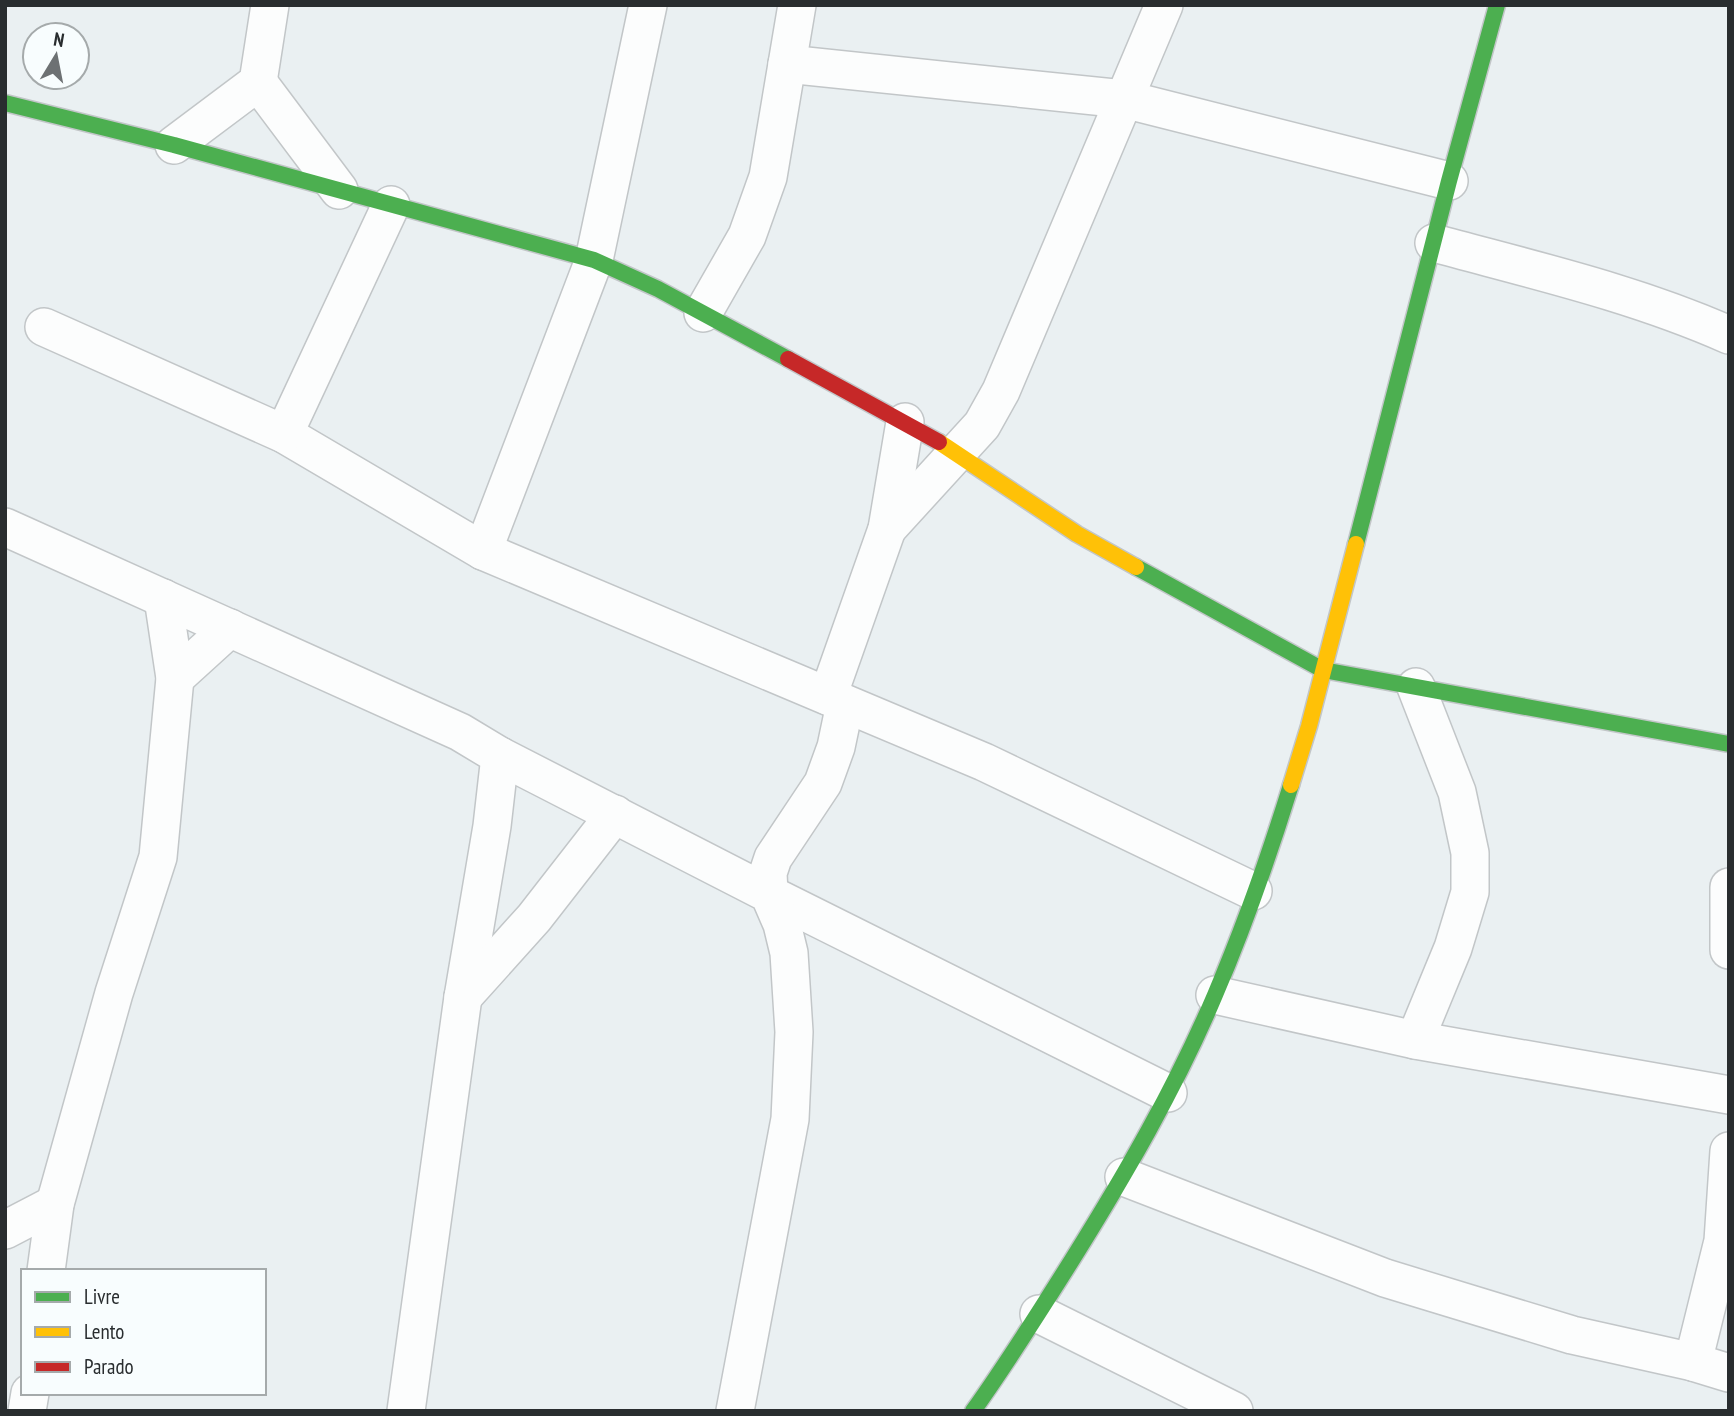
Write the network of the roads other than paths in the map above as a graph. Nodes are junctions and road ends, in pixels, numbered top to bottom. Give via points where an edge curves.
1 (270, 5) edge
2 (649, 5) edge
3 (797, 5) edge
4 (1164, 5) edge
5 (1497, 5) edge
6 (787, 64) junction
7 (258, 82) junction
8 (1124, 99) junction
9 (5, 103) edge
10 (174, 145) junction
11 (1449, 181) junction
12 (339, 190) junction
13 (391, 205) junction
14 (1434, 243) junction
15 (594, 260) junction
16 (703, 313) junction
17 (44, 327) dead end
18 (1729, 335) edge
19 (905, 422) junction
20 (284, 434) junction
21 (956, 452) junction
22 (5, 527) edge
23 (887, 528) junction
24 (483, 551) junction
25 (163, 598) junction
26 (230, 628) junction
27 (1323, 670) junction
28 (175, 678) junction
29 (1416, 687) junction
30 (837, 700) junction
31 (1729, 744) edge
32 (500, 756) junction
33 (614, 814) junction
34 (1729, 887) edge
35 (1253, 891) junction
36 (769, 894) junction
37 (1729, 950) edge
38 (1214, 995) junction
39 (463, 997) junction
40 (1415, 1040) junction
41 (1168, 1093) junction
42 (1729, 1095) edge
43 (1729, 1151) edge
44 (1124, 1177) junction
45 (55, 1204) junction
46 (5, 1230) edge
47 (46, 1269) edge
48 (1039, 1314) junction
49 (1693, 1362) junction
50 (1729, 1373) edge
51 (407, 1411) edge
52 (735, 1411) edge
53 (973, 1411) edge
54 (1234, 1411) edge

1 - 7 street
2 - 15 street
3 - 6 street
4 - 8 street
5 - 11 street
6 - 8 street
6 - 16 street via 768,177 747,236
7 - 10 street
7 - 12 street
8 - 11 street
8 - 21 street via 1002,391 982,425
9 - 10 street
10 - 12 street
11 - 14 street
12 - 13 street
13 - 15 street
13 - 20 street
14 - 18 street via 1575,281
14 - 27 street
15 - 16 street
15 - 24 street
16 - 19 street
17 - 20 street
19 - 21 street
19 - 23 street
20 - 24 street
21 - 23 street
21 - 27 street via 1077,534
22 - 25 street
23 - 30 street
24 - 30 street
25 - 26 street
25 - 28 street
26 - 28 street
26 - 32 street via 460,732
27 - 29 street
27 - 35 street via 1277,829
28 - 45 street via 159,857 114,993
29 - 31 street
29 - 40 street via 1457,792 1470,853 1470,892 1453,948
30 - 35 street via 984,762
30 - 36 street via 836,747 823,783 773,858
32 - 33 street
32 - 39 street
33 - 36 street
33 - 39 street via 534,918
34 - 37 street
35 - 38 street
36 - 41 street
36 - 52 street via 789,953 794,1032 790,1119
38 - 40 street
38 - 41 street
39 - 51 street
40 - 42 street
41 - 44 street
43 - 49 street via 1723,1241
44 - 48 street
44 - 49 street via 1385,1278 1572,1335
45 - 46 street
45 - 47 street
48 - 53 street
48 - 54 street
49 - 50 street

